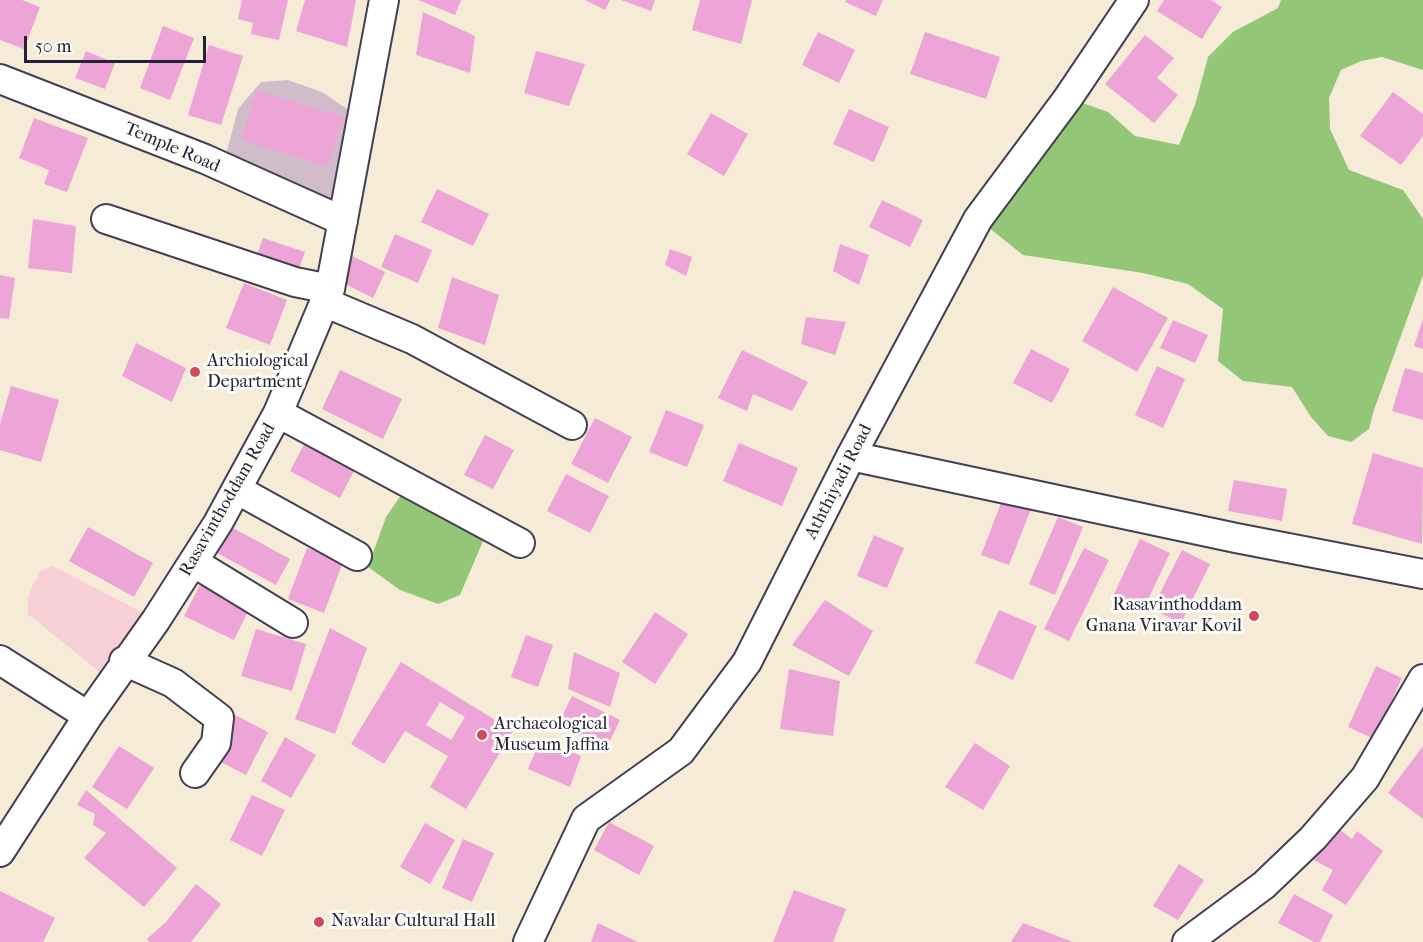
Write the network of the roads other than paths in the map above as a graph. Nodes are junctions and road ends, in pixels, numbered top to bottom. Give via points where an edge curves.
1 (384, 0) edge
2 (1134, 0) edge
3 (0, 79) edge
4 (106, 219) dead end
5 (343, 220) junction
6 (327, 296) junction
7 (278, 413) junction
8 (572, 425) dead end
9 (851, 456) junction
10 (238, 490) junction
11 (520, 543) dead end
12 (357, 556) dead end
13 (193, 562) junction
14 (1423, 574) edge
15 (293, 623) dead end
16 (0, 660) edge
17 (124, 661) junction
18 (1423, 679) edge
19 (88, 716) junction
20 (195, 773) dead end
21 (0, 852) edge
22 (528, 942) edge
23 (1187, 942) edge

1 - 5 street, Rasavinthoddam Road
2 - 9 street, Aththiyadi Road via 1068,98 978,219
3 - 5 street, Temple Road via 205,159
4 - 6 street
5 - 6 street, Rasavinthoddam Road
6 - 7 street, Rasavinthoddam Road
6 - 8 street
7 - 10 street, Rasavinthoddam Road
7 - 11 street
9 - 14 street
9 - 22 street, Aththiyadi Road via 747,662 681,751 586,819
10 - 12 street
10 - 13 street, Rasavinthoddam Road
13 - 15 street
13 - 17 street, Rasavinthoddam Road
16 - 19 street
17 - 19 street, Rasavinthoddam Road
17 - 20 street via 173,683 219,718 216,744
18 - 23 street via 1365,778 1313,838 1264,885
19 - 21 street, Rasavinthoddam Road

